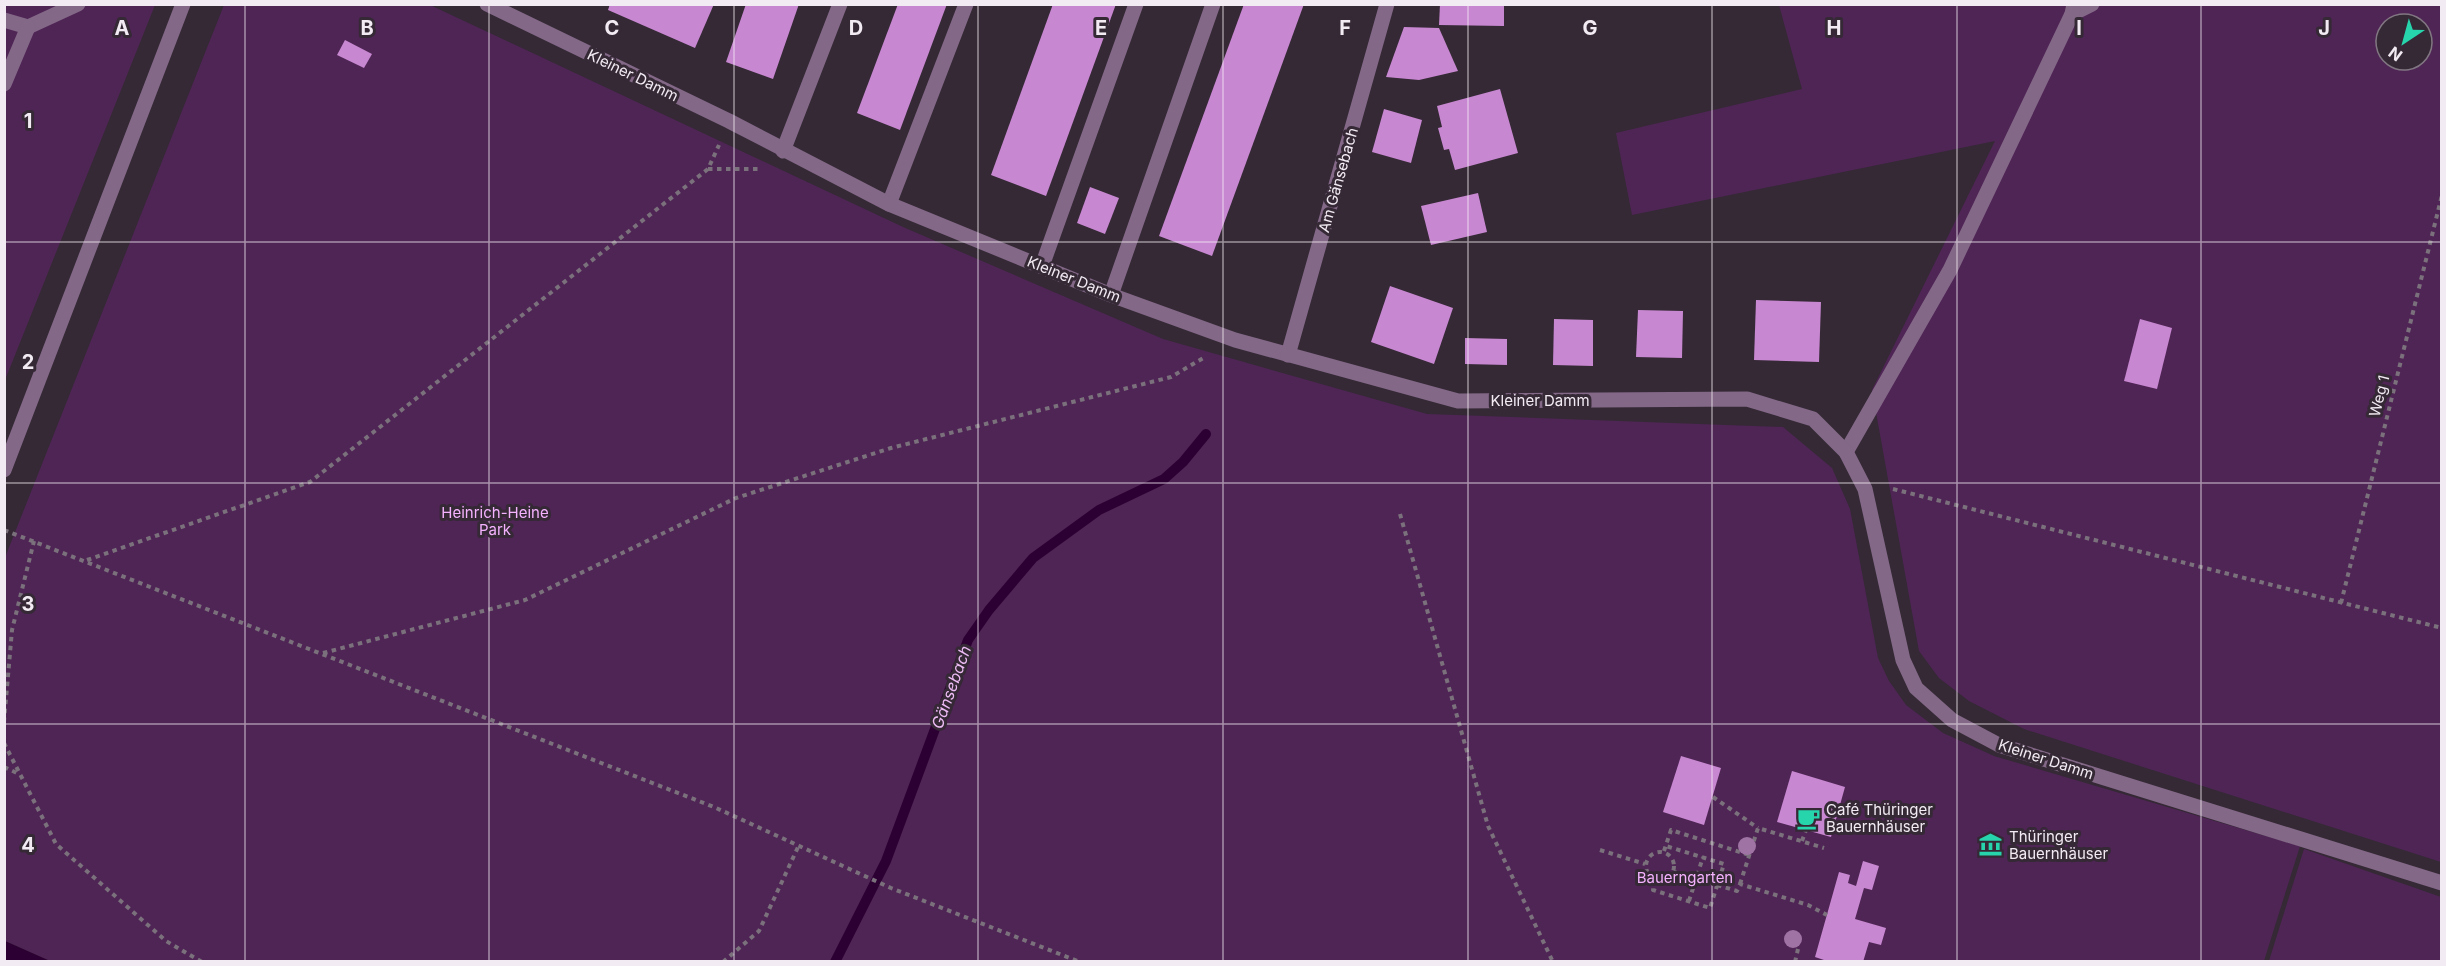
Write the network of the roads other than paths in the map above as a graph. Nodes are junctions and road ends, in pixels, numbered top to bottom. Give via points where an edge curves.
1 (78, 4) edge
2 (183, 4) edge
3 (487, 4) edge
4 (840, 4) edge
5 (966, 4) edge
6 (1136, 4) edge
7 (1213, 4) edge
8 (1387, 4) edge
9 (2092, 4) edge
10 (2073, 9) edge
11 (4, 20) edge
12 (28, 27) junction
13 (4, 84) edge
14 (783, 151) junction
15 (889, 204) junction
16 (1042, 266) junction
17 (1111, 295) junction
18 (1288, 355) junction
19 (12, 432) edge
20 (1846, 452) junction
21 (4, 470) edge
22 (2442, 883) edge

1 - 12 street
2 - 19 street
3 - 14 street, Kleiner Damm
4 - 14 street
5 - 15 street
6 - 16 street
7 - 17 street
8 - 18 street, Am Gänsebach
9 - 10 street
10 - 20 street via 1950,270
11 - 12 street
12 - 13 street
14 - 15 street, Kleiner Damm
15 - 16 street, Kleiner Damm
16 - 17 street, Kleiner Damm
17 - 18 street, Kleiner Damm
18 - 20 street, Kleiner Damm via 1458,401 1747,399 1813,419
19 - 21 street
20 - 22 street, Kleiner Damm via 1865,489 1903,660 1916,688 1952,720 1999,745

